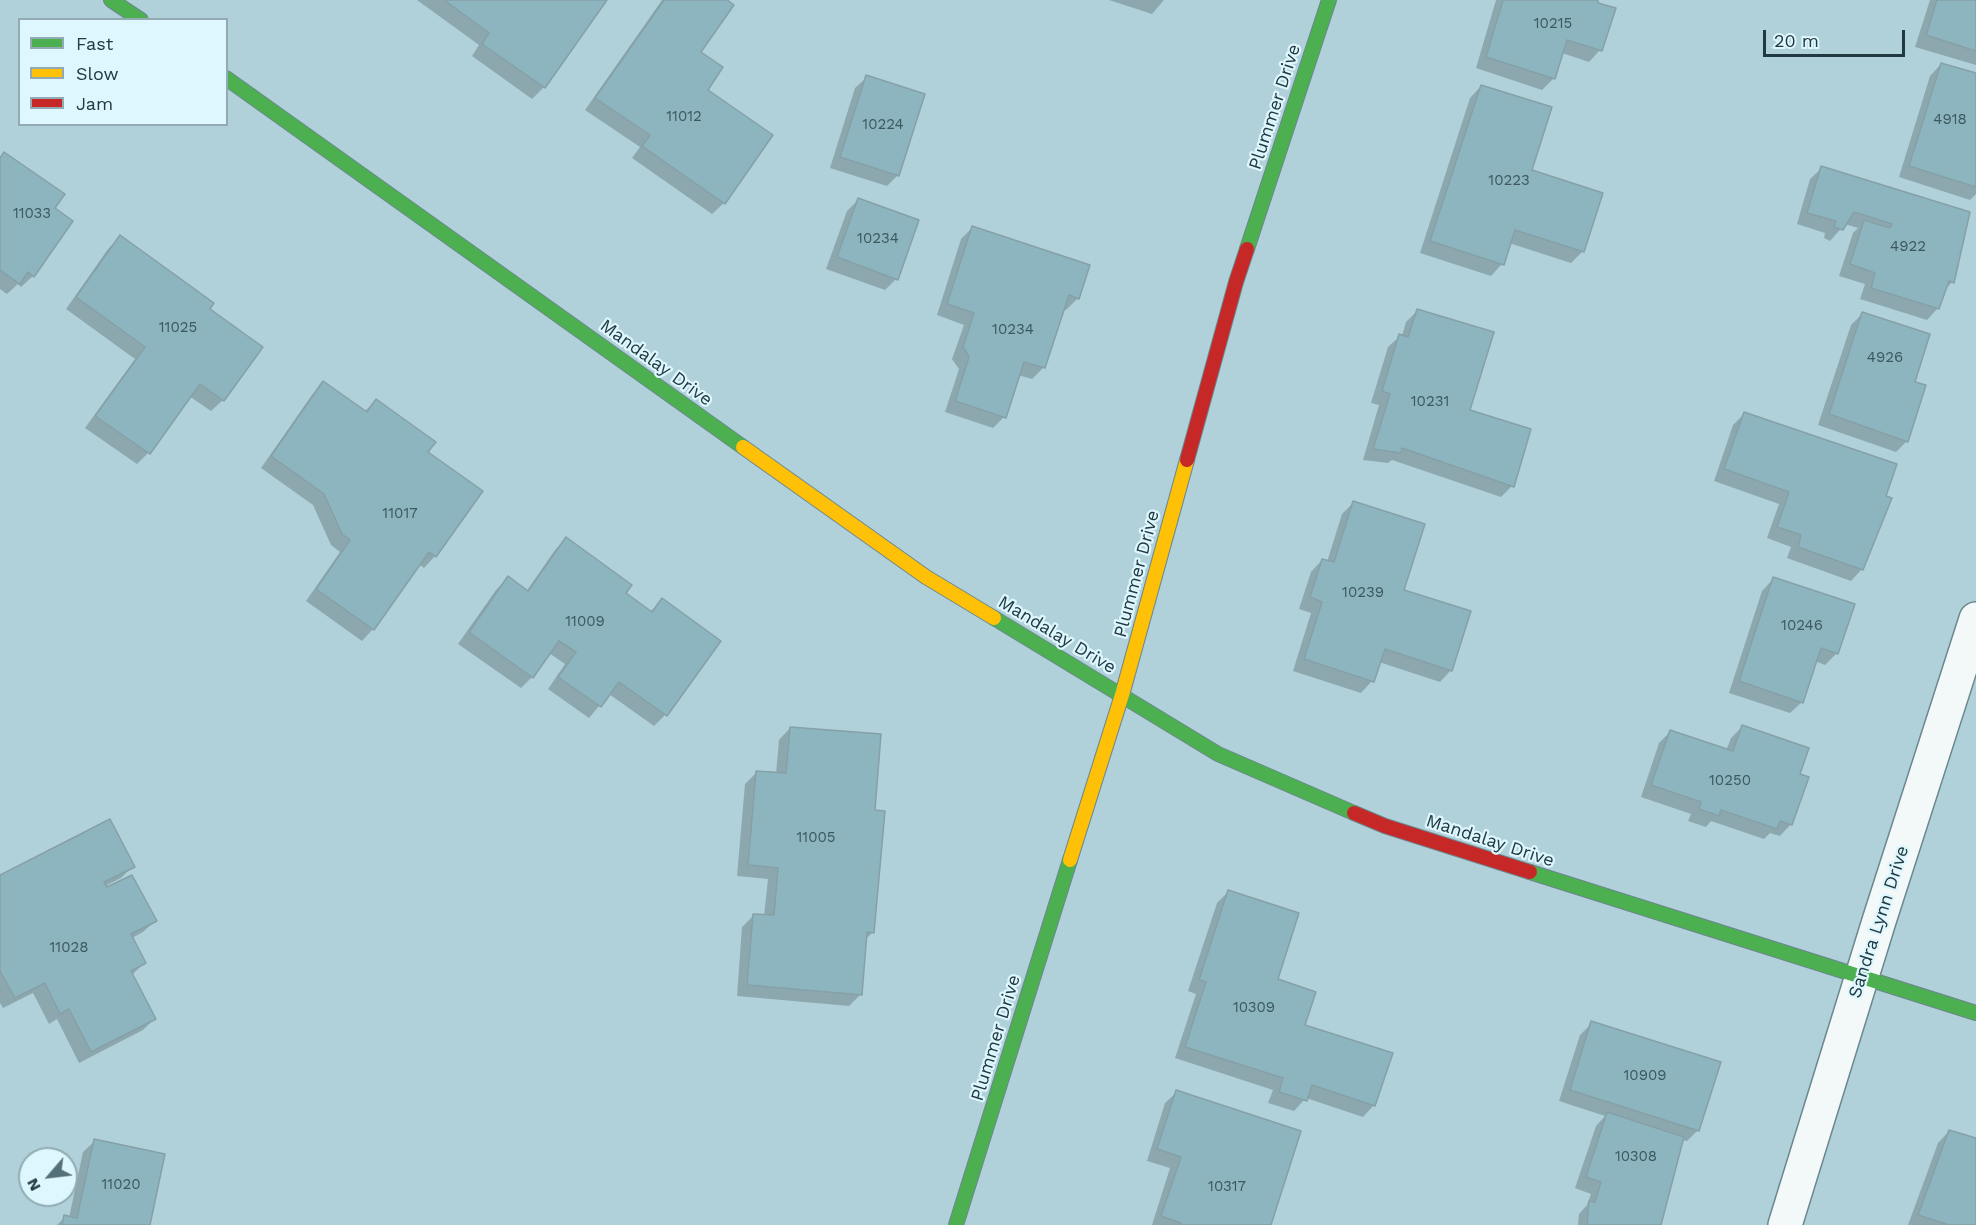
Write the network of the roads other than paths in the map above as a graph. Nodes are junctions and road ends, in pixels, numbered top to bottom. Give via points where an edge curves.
1 (111, 0) edge
2 (1329, 0) edge
3 (138, 18) edge
4 (228, 79) edge
5 (1976, 619) edge
6 (1122, 695) junction
7 (1862, 977) junction
8 (1976, 1012) edge
9 (956, 1225) edge
10 (1785, 1225) edge

1 - 3 street
2 - 6 street, Plummer Drive via 1236,282
4 - 6 street, Mandalay Drive via 926,577
5 - 7 street, Sandra Lynn Drive
6 - 7 street, Mandalay Drive via 1218,754 1385,826
6 - 9 street, Plummer Drive
7 - 8 street, Mandalay Drive
7 - 10 street, Sandra Lynn Drive

